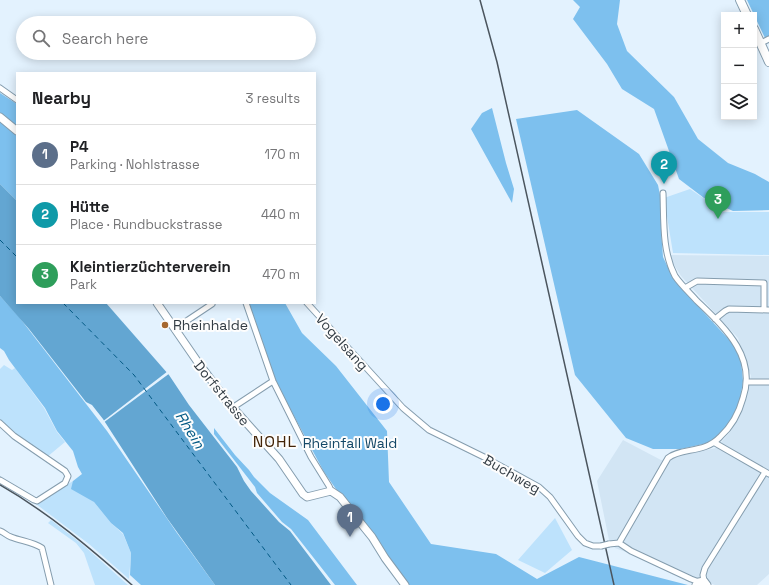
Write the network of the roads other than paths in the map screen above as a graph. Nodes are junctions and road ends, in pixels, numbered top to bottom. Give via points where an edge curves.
1 (740, 0) edge
2 (746, 12) edge
3 (757, 36) edge
4 (769, 39) edge
5 (760, 43) junction
6 (769, 62) edge
7 (0, 88) edge
8 (16, 99) edge
9 (0, 117) edge
10 (16, 130) edge
11 (663, 193) dead end
12 (685, 288) junction
13 (159, 304) edge
14 (212, 304) dead end
15 (246, 304) edge
16 (308, 304) edge
17 (766, 310) edge
18 (715, 319) junction
19 (174, 328) junction
20 (273, 381) junction
21 (378, 381) joint
22 (747, 382) junction
23 (769, 382) edge
24 (232, 408) junction
25 (0, 423) edge
26 (714, 443) junction
27 (767, 473) edge
28 (0, 480) edge
29 (331, 491) junction
30 (0, 531) edge
31 (619, 543) junction
32 (702, 583) edge
33 (51, 585) edge
34 (405, 585) edge

1 - 2 main road
3 - 5 main road
4 - 5 street
5 - 6 main road
7 - 8 street
9 - 10 street
11 - 12 street via 667,255 676,277
12 - 17 street via 697,281 764,283
12 - 18 street
13 - 19 street, Dorfstrasse
14 - 19 street
15 - 20 street
16 - 21 street, Vogelsang
17 - 18 street via 729,309
18 - 22 street via 733,339 741,353
19 - 24 street, Dorfstrasse
20 - 24 street
20 - 29 street
21 - 31 street, Buchweg, bridge via 403,408 429,430 539,487 550,497 585,543 601,546
22 - 23 street
22 - 26 street via 742,401 731,424
24 - 29 street, Dorfstrasse via 276,455 302,494 307,497
25 - 28 street via 14,436 66,471 68,476 65,483 37,501
26 - 27 street
26 - 31 street via 668,458
27 - 32 street via 705,568
29 - 34 street via 340,497 372,537
30 - 33 street via 9,537 42,548
31 - 32 street via 690,580

